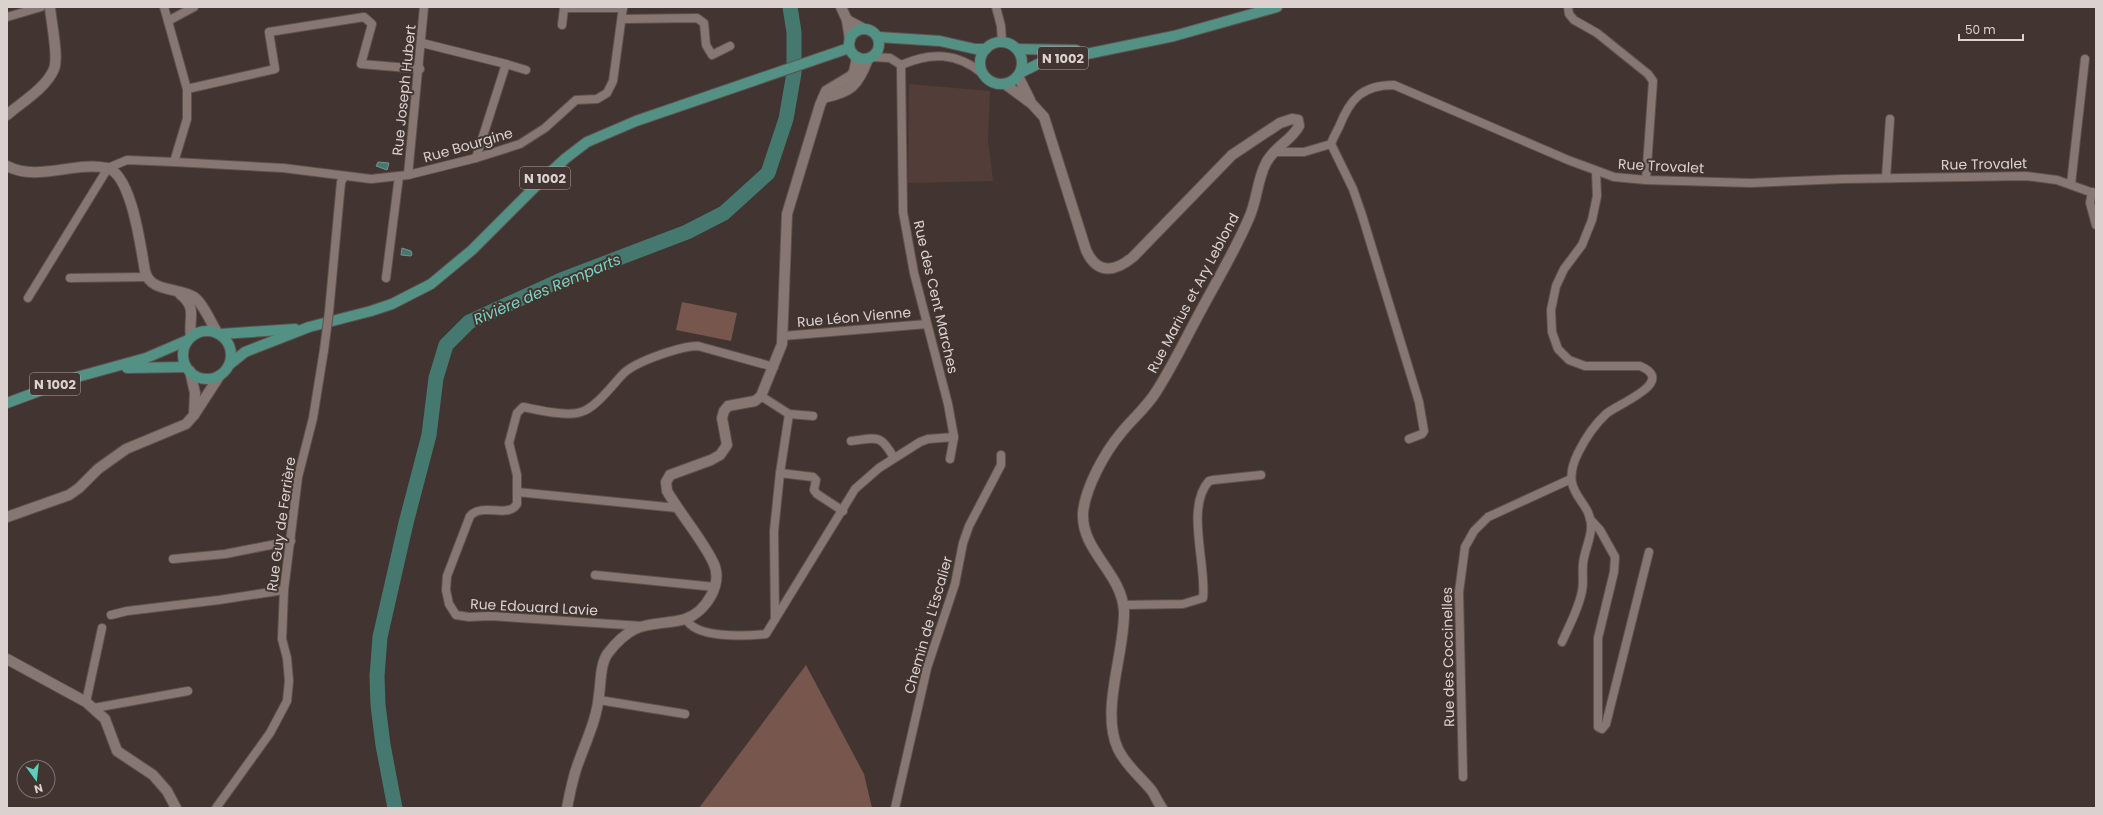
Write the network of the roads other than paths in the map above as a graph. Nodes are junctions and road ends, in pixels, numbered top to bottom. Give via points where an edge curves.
1 (41, 7) edge
2 (50, 7) edge
3 (164, 7) edge
4 (194, 7) edge
5 (424, 7) edge
6 (623, 7) edge
7 (841, 7) edge
8 (996, 7) edge
9 (1277, 7) edge
10 (1568, 7) edge
11 (7, 17) edge
12 (622, 19) junction
13 (847, 20) junction
14 (168, 21) junction
15 (562, 25) dead end
16 (864, 29) junction
17 (879, 42) junction
18 (1002, 42) junction
19 (422, 43) junction
20 (850, 44) junction
21 (730, 46) dead end
22 (962, 46) junction
23 (986, 48) junction
24 (1017, 48) junction
25 (1108, 48) junction
26 (857, 57) junction
27 (870, 58) junction
28 (2085, 59) dead end
29 (506, 64) junction
30 (901, 66) junction
31 (420, 69) junction
32 (526, 70) dead end
33 (981, 71) junction
34 (1019, 74) junction
35 (1005, 84) junction
36 (187, 89) junction
37 (823, 98) junction
38 (1032, 104) junction
39 (7, 115) edge
40 (1890, 120) dead end
41 (1331, 144) junction
42 (1273, 152) junction
43 (476, 158) junction
44 (174, 162) junction
45 (7, 166) edge
46 (108, 168) junction
47 (1596, 171) junction
48 (408, 175) junction
49 (399, 176) junction
50 (344, 177) junction
51 (1886, 178) junction
52 (1646, 180) junction
53 (2071, 184) junction
54 (2094, 193) edge
55 (2096, 225) edge
56 (148, 277) junction
57 (70, 278) dead end
58 (386, 278) dead end
59 (178, 292) junction
60 (28, 298) dead end
61 (927, 324) junction
62 (309, 327) junction
63 (219, 333) junction
64 (783, 336) junction
65 (190, 338) junction
66 (230, 364) junction
67 (774, 367) junction
68 (188, 369) junction
69 (105, 370) junction
70 (220, 375) junction
71 (761, 396) junction
72 (7, 404) edge
73 (789, 414) junction
74 (194, 415) junction
75 (813, 416) dead end
76 (954, 437) junction
77 (1409, 439) dead end
78 (851, 441) dead end
79 (1001, 455) dead end
80 (894, 458) junction
81 (950, 459) dead end
82 (780, 472) junction
83 (1260, 475) dead end
84 (1571, 479) junction
85 (517, 492) junction
86 (677, 508) junction
87 (842, 511) junction
88 (7, 518) edge
89 (1590, 519) junction
90 (291, 541) junction
91 (1649, 552) dead end
92 (173, 559) dead end
93 (594, 575) dead end
94 (715, 586) junction
95 (284, 590) junction
96 (1123, 605) junction
97 (111, 615) dead end
98 (686, 619) junction
99 (775, 620) junction
100 (642, 626) junction
101 (102, 628) dead end
102 (1562, 642) dead end
103 (7, 659) edge
104 (188, 691) dead end
105 (599, 700) junction
106 (90, 705) junction
107 (685, 714) dead end
108 (1463, 777) dead end
109 (176, 808) edge
110 (216, 808) edge
111 (567, 808) edge
112 (895, 808) edge
113 (1162, 808) edge

1 - 11 street
2 - 39 main road via 54,68 47,80
3 - 14 street
4 - 14 street
5 - 19 street, Rue Joseph Hubert
6 - 12 street, Rue Bourgine
6 - 15 street via 564,8
7 - 13 main road
8 - 18 street
9 - 25 main road, N 1002 via 1174,36
10 - 52 street via 1569,14 1574,20 1597,33 1648,74 1653,82
12 - 21 street via 698,18 704,23 706,45 712,55
12 - 43 street, Rue Bourgine via 613,81 608,93 597,99 576,100 545,128 520,144
13 - 16 main road
13 - 20 main road
14 - 36 street
16 - 17 main road via 872,31
16 - 20 main road, N 1002 via 855,32
17 - 22 main road via 896,39 940,41
17 - 27 main road
18 - 23 main road
18 - 24 main road
19 - 29 street
19 - 31 street, Rue Joseph Hubert
20 - 26 main road
20 - 62 main road, N 1002 via 825,56 636,121 588,142 566,158 472,250 431,284 392,304
22 - 23 main road
22 - 33 main road via 973,56
23 - 33 main road via 980,62
24 - 25 main road, N 1002 via 1063,51
24 - 34 main road via 1022,60
25 - 34 main road, N 1002 via 1038,64
26 - 27 main road
26 - 37 main road via 851,76 830,88
27 - 30 street via 890,58
27 - 37 main road via 858,82 840,93
28 - 53 street
29 - 32 street
29 - 43 street
30 - 33 street via 918,58 946,57 963,60
30 - 61 street, Rue des Cent Marches via 903,212 914,273
31 - 36 street via 361,64 372,24 364,18 269,32 275,69
31 - 48 street, Rue Joseph Hubert
33 - 35 main road via 992,82
34 - 35 main road
34 - 38 main road, Rue Marius et Ary Leblond
35 - 38 main road, Rue Marius et Ary Leblond
36 - 44 street via 187,119
37 - 64 main road via 787,214
38 - 42 main road, Rue Marius et Ary Leblond via 1047,124 1088,253 1094,263 1101,267 1118,268 1125,264 1232,155 1280,123 1298,120 1297,130
40 - 51 street
41 - 42 street via 1304,152
41 - 47 street, Rue Trovalet via 1344,113 1356,96 1382,85 1394,85
41 - 77 street via 1353,189 1362,215 1419,402 1424,431
42 - 96 main road, Rue Marius et Ary Leblond via 1265,163 1251,216 1235,248 1156,391 1108,450 1087,496 1083,513 1084,527 1088,539 1116,581
43 - 48 street, Rue Bourgine
44 - 46 street, Rue Bourgine via 127,160
44 - 50 street, Rue Bourgine via 283,168
45 - 46 main road via 24,171
46 - 56 main road via 121,183 131,202
46 - 60 street
47 - 52 street, Rue Trovalet via 1614,177
47 - 84 street via 1596,196 1592,220 1582,245 1564,269 1556,286 1551,310 1552,332 1558,348 1569,360 1585,366 1640,366 1648,369 1652,377 1651,385 1607,413 1591,431 1578,453 1571,471
48 - 49 street, Rue Bourgine
49 - 50 street, Rue Bourgine via 371,179
49 - 58 street
50 - 90 street, Rue Guy de Ferrière, bridge via 341,182 324,350 313,418 298,477
51 - 52 street, Rue Trovalet via 1752,183
51 - 53 street, Rue Trovalet via 2026,176
53 - 54 street, Rue Trovalet
54 - 55 street via 2090,203
56 - 57 street
56 - 59 main road via 156,285
59 - 63 main road via 193,296 197,300
59 - 65 main road via 188,300 191,309
61 - 64 street, Rue Léon Vienne
61 - 76 street, Rue des Cent Marches
62 - 63 main road, N 1002 via 242,334
62 - 66 main road, N 1002 via 245,352
63 - 65 main road via 204,331
63 - 66 main road via 228,341 231,350
64 - 67 main road
65 - 68 main road via 183,352
65 - 69 main road, N 1002 via 146,358
66 - 70 main road
67 - 71 main road
67 - 85 street, Rue Edouard Lavie via 698,346 687,347 625,372 612,388 582,412 523,407 517,412 509,443 517,475
68 - 69 main road, N 1002 via 152,366
68 - 70 main road via 204,379
68 - 74 main road via 194,393
69 - 72 main road, N 1002 via 47,387
70 - 74 main road
71 - 73 street
71 - 86 main road via 755,401 728,406 724,411 722,418 727,445 720,455 670,475 666,482 667,491
73 - 75 street
73 - 82 street
74 - 88 main road via 182,426 121,452 69,495
76 - 80 street via 928,439
76 - 81 street
78 - 80 street via 880,439
79 - 112 street, Chemin de L'Escalier via 1001,465 969,526 963,543 955,584 927,668
80 - 87 street via 855,489
82 - 87 street via 814,477 814,490 817,494
82 - 99 street via 774,531
83 - 96 street via 1213,480 1204,488 1198,512 1203,598 1183,604
84 - 89 street via 1573,490
84 - 108 street, Rue des Coccinelles via 1488,517 1474,531 1465,546 1459,592
85 - 86 street
85 - 100 street, Rue Edouard Lavie via 517,504 512,509 473,512 468,520 447,576 449,604 456,615
86 - 94 main road via 714,564
87 - 99 street
89 - 91 street via 1600,530 1614,557 1614,572 1598,638 1598,727 1602,729 1606,724
89 - 102 street via 1591,528 1582,565 1582,593
90 - 92 street via 225,554
90 - 95 street, Rue Guy de Ferrière
93 - 94 street
94 - 98 main road via 708,601
95 - 97 street
95 - 110 street, Rue Guy de Ferrière via 282,639 289,681 287,701 270,733
96 - 113 main road, Rue Marius et Ary Leblond via 1113,704 1114,734 1118,749 1152,791
98 - 99 street via 699,631 743,636 766,634
98 - 100 main road
100 - 105 main road via 626,634 607,655
101 - 106 street
103 - 106 main road
104 - 106 street
105 - 107 street
105 - 111 main road via 592,728 578,762
106 - 109 main road via 105,719 117,751 153,775 167,791

